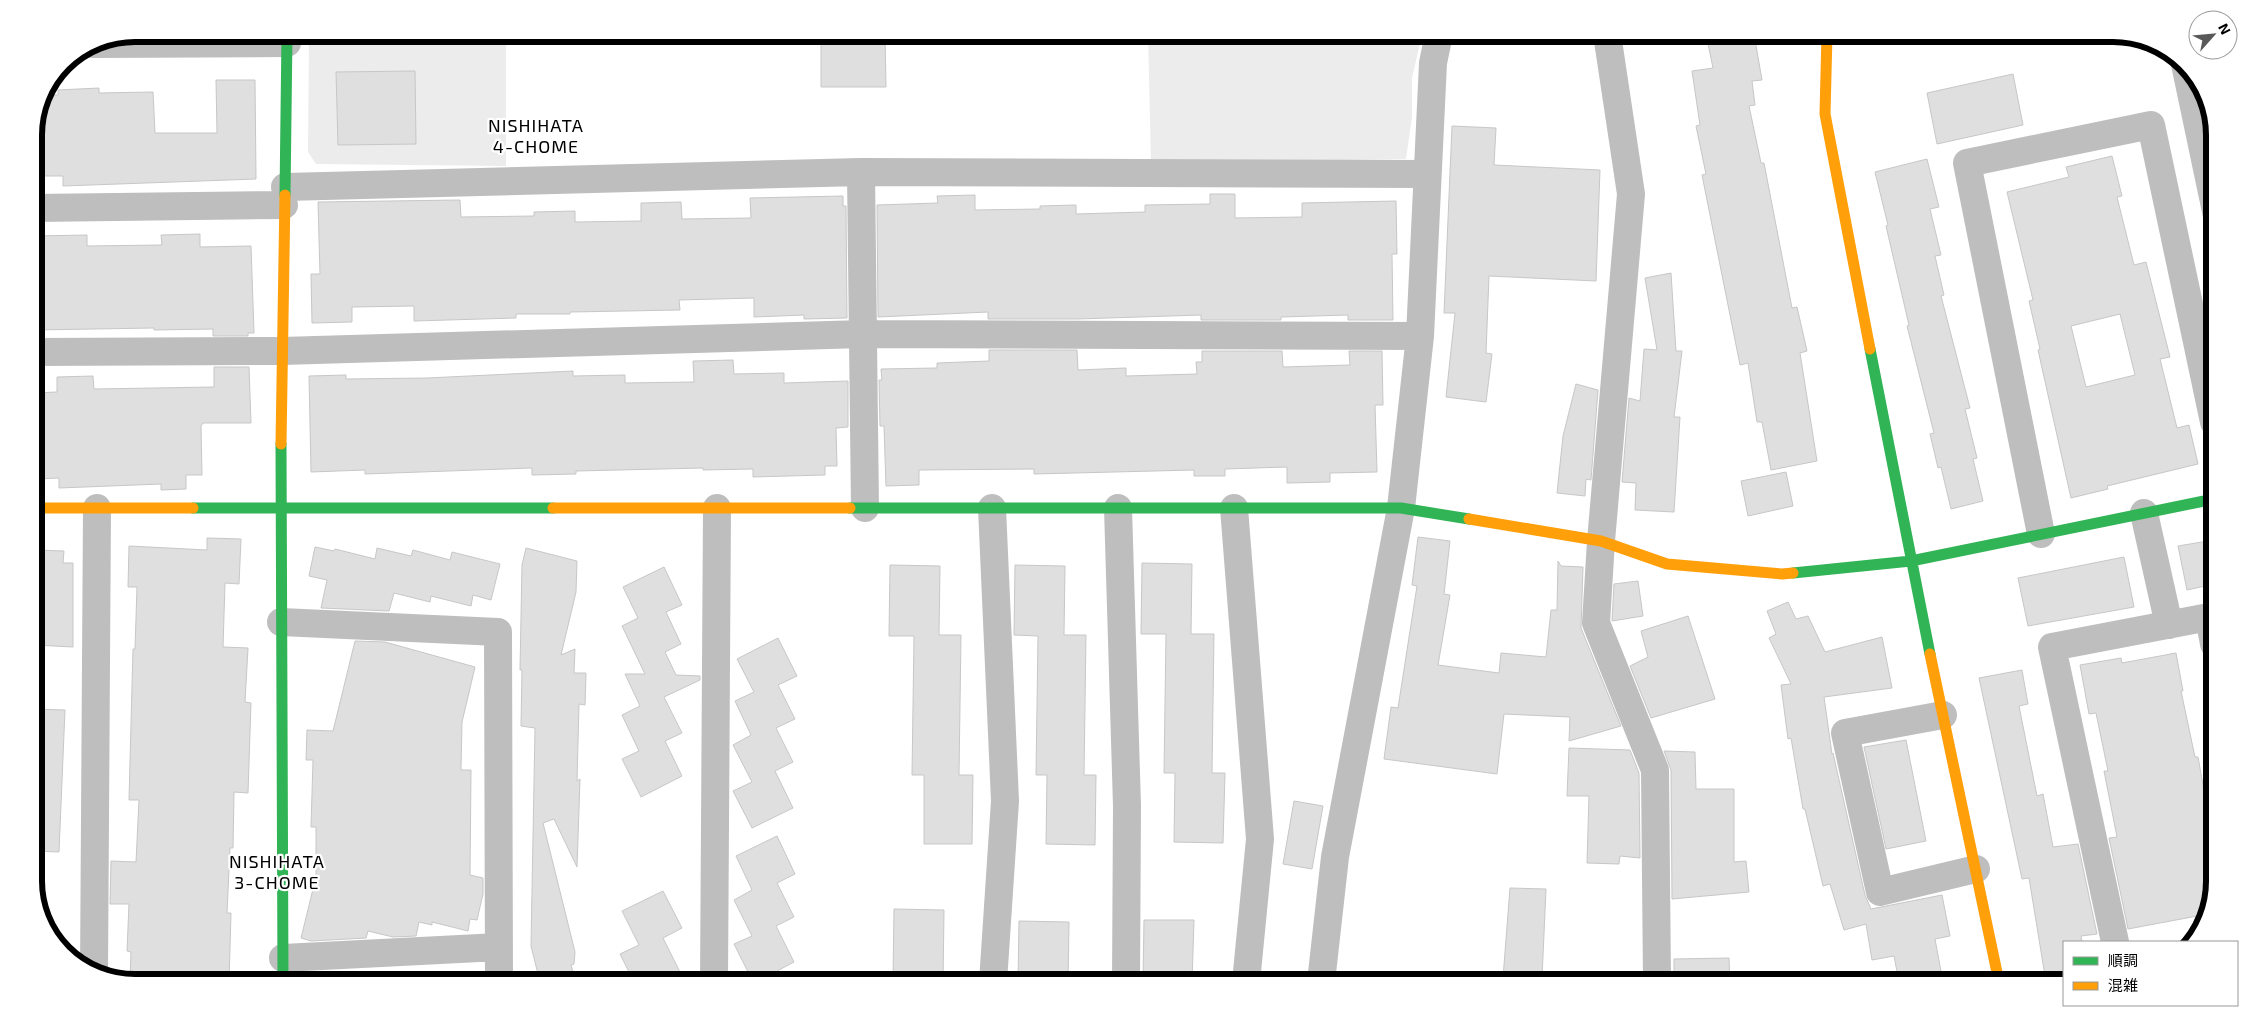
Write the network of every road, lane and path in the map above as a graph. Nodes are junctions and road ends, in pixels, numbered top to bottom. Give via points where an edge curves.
1 (158, 42) edge
2 (287, 42) edge
3 (1437, 42) edge
4 (1608, 42) edge
5 (1827, 42) edge
6 (122, 43) edge
7 (861, 172) junction
8 (1427, 174) junction
9 (285, 196) junction
10 (43, 208) edge
11 (863, 334) junction
12 (1420, 336) junction
13 (282, 351) junction
14 (43, 352) edge
15 (2205, 382) edge
16 (2205, 501) edge
17 (43, 508) edge
18 (97, 508) junction
19 (280, 508) junction
20 (717, 508) junction
21 (865, 508) junction
22 (992, 508) junction
23 (1118, 508) junction
24 (1234, 508) junction
25 (1401, 508) junction
26 (2144, 513) junction
27 (2041, 534) junction
28 (1600, 541) junction
29 (1911, 561) junction
30 (2206, 618) edge
31 (281, 622) junction
32 (2169, 624) junction
33 (1943, 715) junction
34 (1976, 869) junction
35 (2115, 941) edge
36 (499, 947) junction
37 (94, 963) edge
38 (283, 970) edge
39 (499, 974) edge
40 (714, 974) edge
41 (994, 974) edge
42 (1126, 974) edge
43 (1247, 974) edge
44 (1322, 974) edge
45 (1657, 974) edge
46 (1997, 974) edge

1 - 6 street
2 - 9 street
3 - 8 street via 1432,64
4 - 28 street via 1631,194
5 - 29 street via 1825,114
7 - 8 street
7 - 9 street
7 - 11 street
8 - 12 street
9 - 10 street
9 - 13 street
11 - 12 street
11 - 13 street
11 - 21 street
12 - 25 street
13 - 14 street
13 - 19 street
15 - 27 street via 2150,125 1967,163
16 - 26 street
17 - 18 street
18 - 19 street
18 - 37 street
19 - 20 street
19 - 31 street
20 - 21 street
20 - 40 street
21 - 22 street
22 - 23 street
22 - 41 street via 1005,801
23 - 24 street
23 - 42 street via 1126,806
24 - 25 street
24 - 43 street via 1260,839
25 - 28 street
25 - 44 street via 1335,858
26 - 27 street
26 - 32 street
27 - 29 street
28 - 29 street via 1667,564 1782,574
28 - 45 street via 1596,623 1655,770
29 - 33 street
30 - 32 street
31 - 36 street via 498,632
31 - 38 street
32 - 35 street via 2052,647
33 - 34 street
33 - 34 street via 1845,732 1880,892
34 - 46 street
36 - 38 street
36 - 39 street

